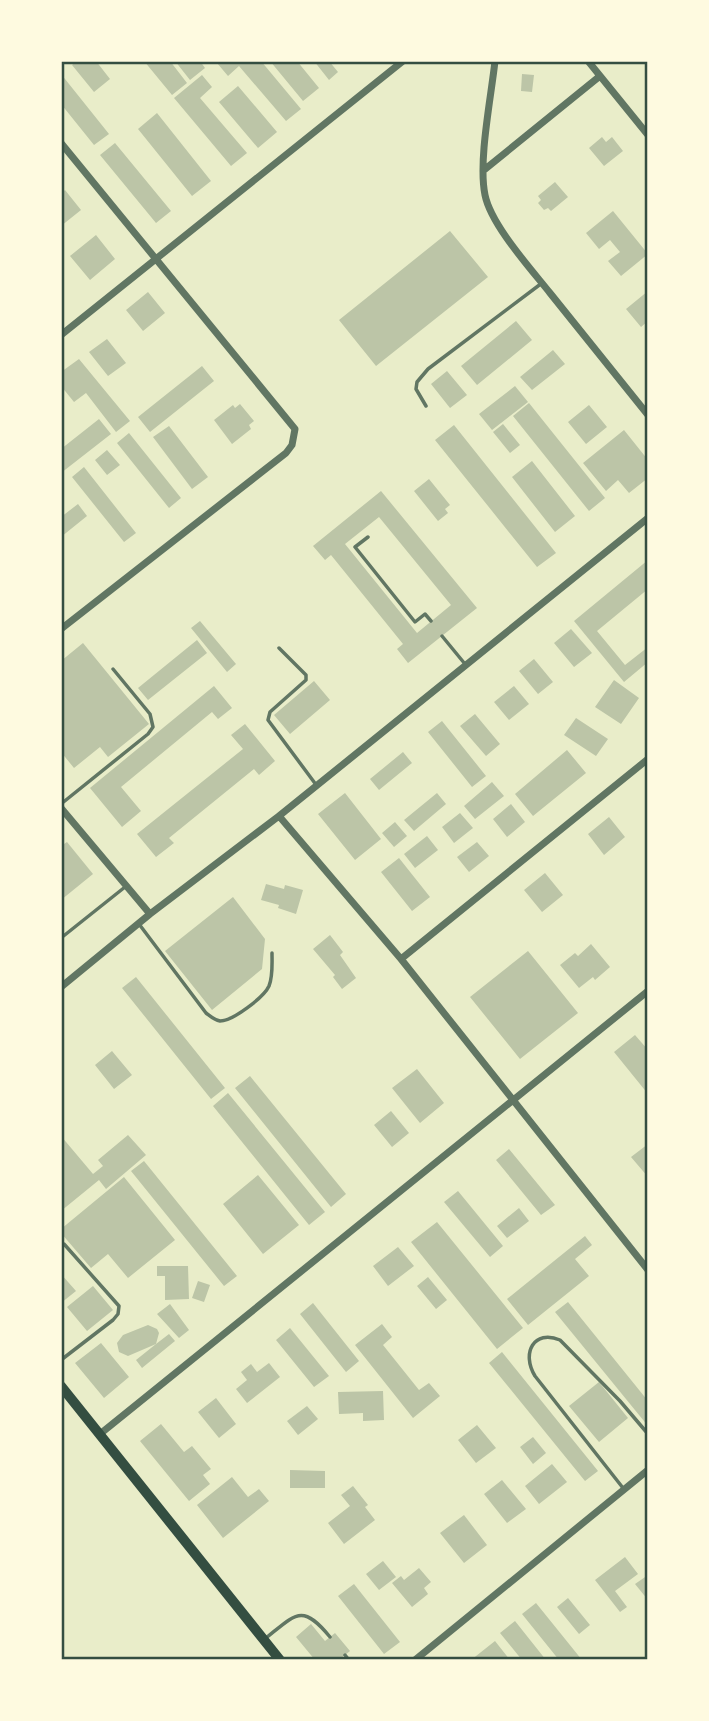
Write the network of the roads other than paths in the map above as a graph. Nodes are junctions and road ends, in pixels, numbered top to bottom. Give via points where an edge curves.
1 (403, 61) edge
2 (495, 61) edge
3 (588, 61) edge
4 (600, 76) junction
5 (648, 135) edge
6 (61, 143) edge
7 (484, 170) junction
8 (156, 260) junction
9 (542, 283) junction
10 (61, 335) edge
11 (426, 405) dead end
12 (648, 415) edge
13 (648, 518) edge
14 (368, 537) dead end
15 (431, 621) dead end
16 (61, 629) edge
17 (442, 636) dead end
18 (279, 648) dead end
19 (466, 664) junction
20 (113, 669) dead end
21 (648, 759) edge
22 (317, 786) junction
23 (61, 806) edge
24 (279, 816) junction
25 (127, 886) junction
26 (150, 914) junction
27 (139, 924) junction
28 (61, 938) edge
29 (272, 953) dead end
30 (401, 959) junction
31 (61, 987) edge
32 (648, 991) edge
33 (512, 1101) junction
34 (64, 1244) dead end
35 (648, 1270) edge
36 (61, 1360) edge
37 (61, 1386) edge
38 (100, 1434) junction
39 (648, 1434) edge
40 (648, 1470) edge
41 (624, 1490) junction
42 (330, 1637) dead end
43 (264, 1639) junction
44 (345, 1655) dead end
45 (280, 1660) edge
46 (349, 1660) edge
47 (415, 1660) edge

1 - 8 street
2 - 7 street
3 - 4 street
4 - 5 street
4 - 7 street
6 - 8 street
7 - 9 street via 485,198 495,219
8 - 10 street
8 - 16 street via 288,420 295,437 286,453
9 - 11 lane via 428,369 416,389
9 - 12 street
13 - 19 street
14 - 15 lane via 355,547 415,622 425,614
17 - 19 lane
18 - 22 lane via 306,680 270,712 268,720
19 - 22 street
20 - 23 lane via 150,714 153,727
21 - 30 street
22 - 24 street
23 - 25 street
24 - 26 street
24 - 30 street
25 - 26 street
25 - 28 lane
26 - 27 street
27 - 29 lane via 206,1013 220,1021 242,1011 265,992
27 - 31 street
30 - 33 street
32 - 33 street
33 - 35 street
33 - 38 street
34 - 36 lane via 119,1306 113,1320
37 - 38 main road
38 - 43 main road
39 - 41 lane via 560,1340 545,1337 530,1349 527,1356 535,1376
40 - 41 street
41 - 47 street
42 - 43 lane via 315,1620 300,1615
43 - 45 main road
44 - 46 lane

